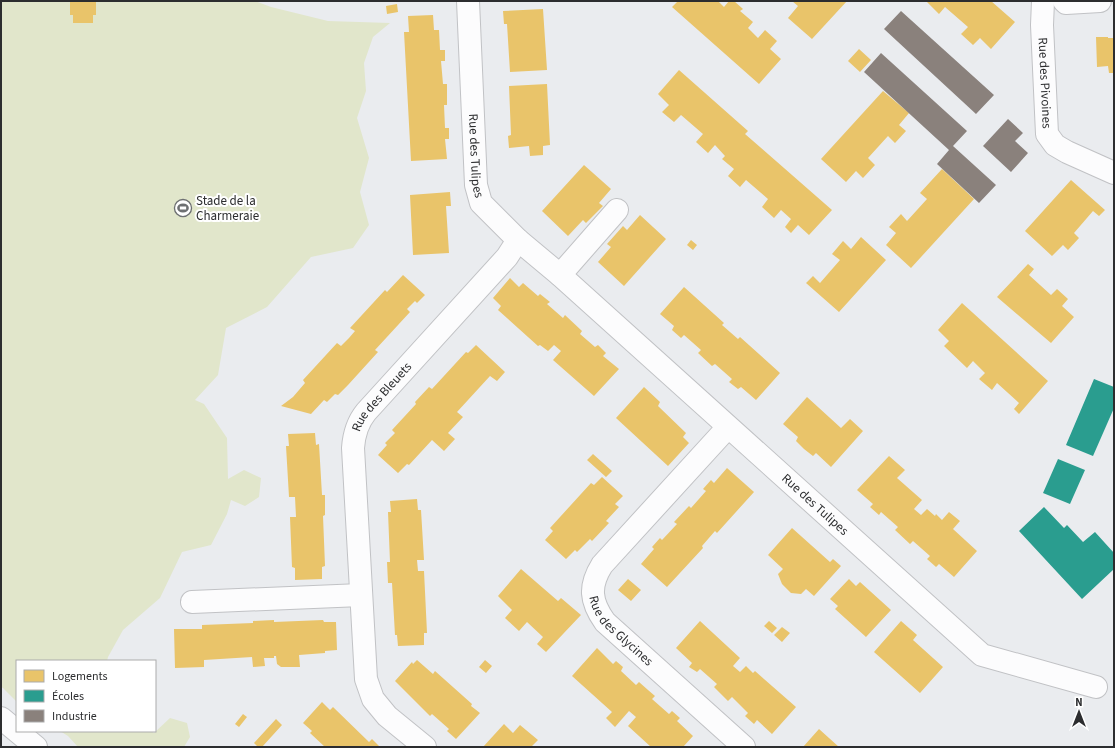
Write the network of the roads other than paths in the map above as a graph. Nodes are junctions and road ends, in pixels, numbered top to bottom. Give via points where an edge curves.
1 (468, 1) edge
2 (1043, 1) edge
3 (1064, 1) edge
4 (1100, 1) edge
5 (1114, 173) edge
6 (617, 210) dead end
7 (518, 240) junction
8 (560, 275) junction
9 (728, 427) junction
10 (361, 595) junction
11 (192, 602) dead end
12 (1096, 687) dead end
13 (1, 718) edge
14 (16, 730) edge
15 (18, 732) edge
16 (36, 747) edge
17 (425, 747) edge
18 (744, 747) edge

1 - 7 main road, Rue des Tulipes via 476,185 481,203
2 - 5 main road, Rue des Pivoines via 1047,134 1055,145 1067,152
3 - 4 main road
6 - 8 main road
7 - 8 main road, Rue des Tulipes
7 - 10 main road, Rue des Bleuets via 507,257 358,423 353,448
8 - 9 main road, Rue des Tulipes
9 - 12 main road, Rue des Tulipes via 982,655
9 - 18 main road, Rue des Glycines via 602,565 592,589 597,608 605,622
10 - 11 main road
10 - 17 main road, Rue des Bleuets via 366,679 370,693 387,716
13 - 14 main road
15 - 16 main road

